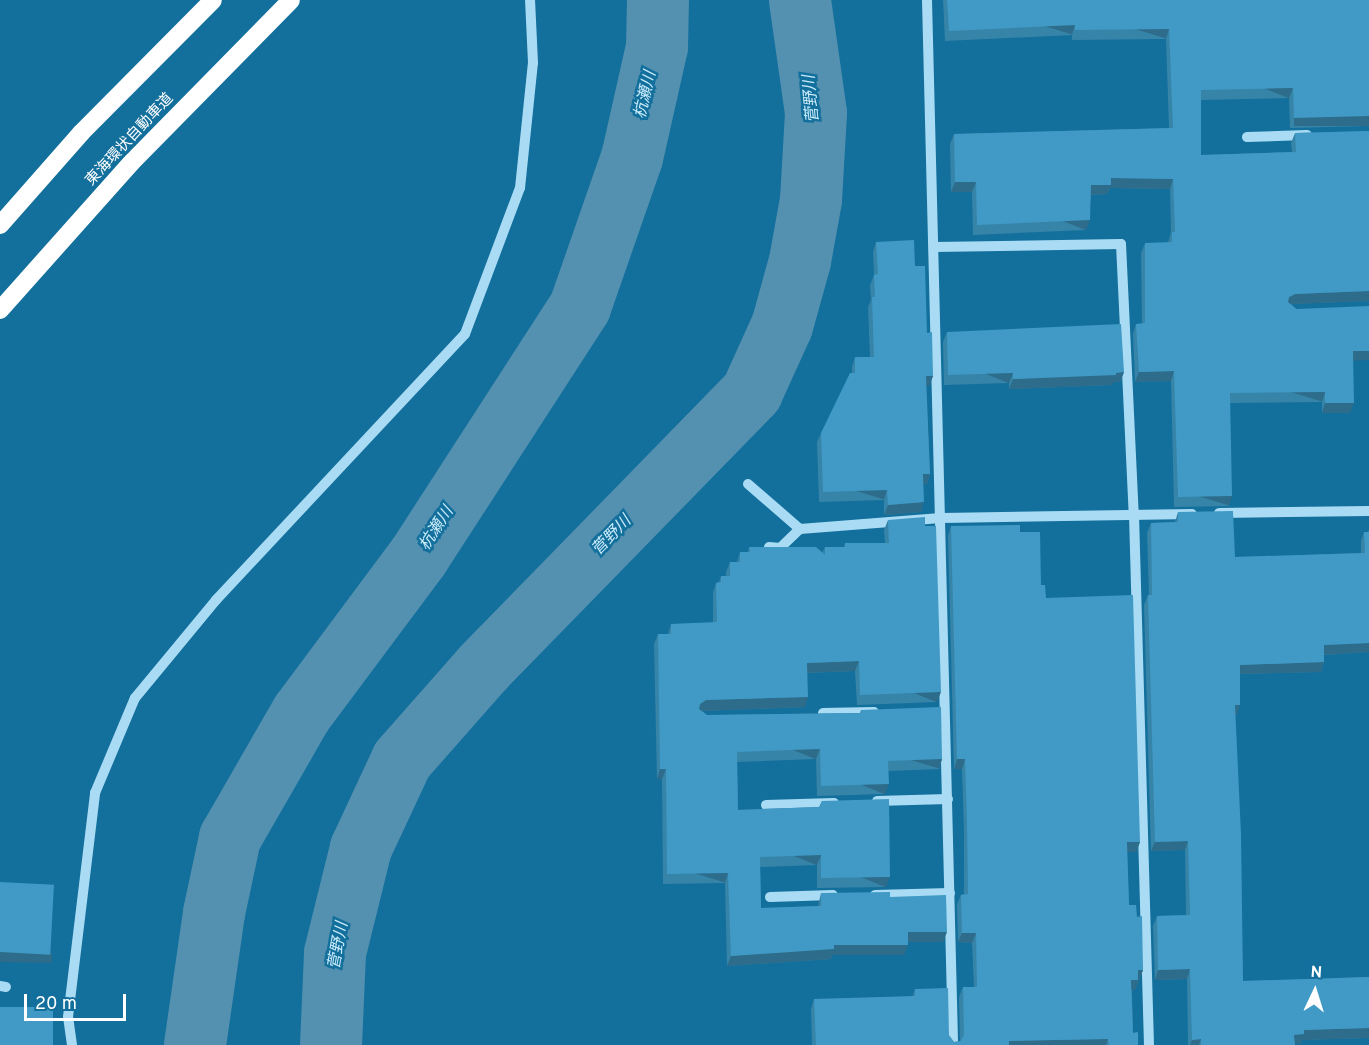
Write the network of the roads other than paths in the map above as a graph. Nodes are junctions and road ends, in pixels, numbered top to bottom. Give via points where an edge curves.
1 (213, 0) edge
2 (291, 0) edge
3 (530, 0) edge
4 (927, 0) edge
5 (1314, 135) edge
6 (1247, 137) dead end
7 (0, 225) edge
8 (934, 247) junction
9 (0, 310) edge
10 (748, 484) dead end
11 (1369, 511) edge
12 (1134, 515) junction
13 (941, 518) junction
14 (801, 529) junction
15 (761, 547) edge
16 (888, 711) edge
17 (807, 714) edge
18 (948, 798) junction
19 (868, 801) edge
20 (845, 802) edge
21 (766, 805) dead end
22 (950, 893) junction
23 (842, 895) edge
24 (866, 895) edge
25 (770, 897) dead end
26 (72, 1045) edge
27 (953, 1045) edge
28 (1149, 1045) edge

1 - 7 highway via 81,134
2 - 9 highway, 東海環状自動車道 via 131,163
3 - 26 street via 533,63 520,188 465,334 216,600 135,698 95,793 68,1017
4 - 8 street
5 - 6 street
8 - 12 street via 1121,244
8 - 13 street
10 - 14 street
11 - 12 street
12 - 13 street
12 - 28 street
13 - 14 street
13 - 18 street via 940,710
14 - 15 street via 780,548
16 - 17 street
18 - 19 street
18 - 22 street
20 - 21 street
22 - 24 street
22 - 27 street
23 - 25 street

